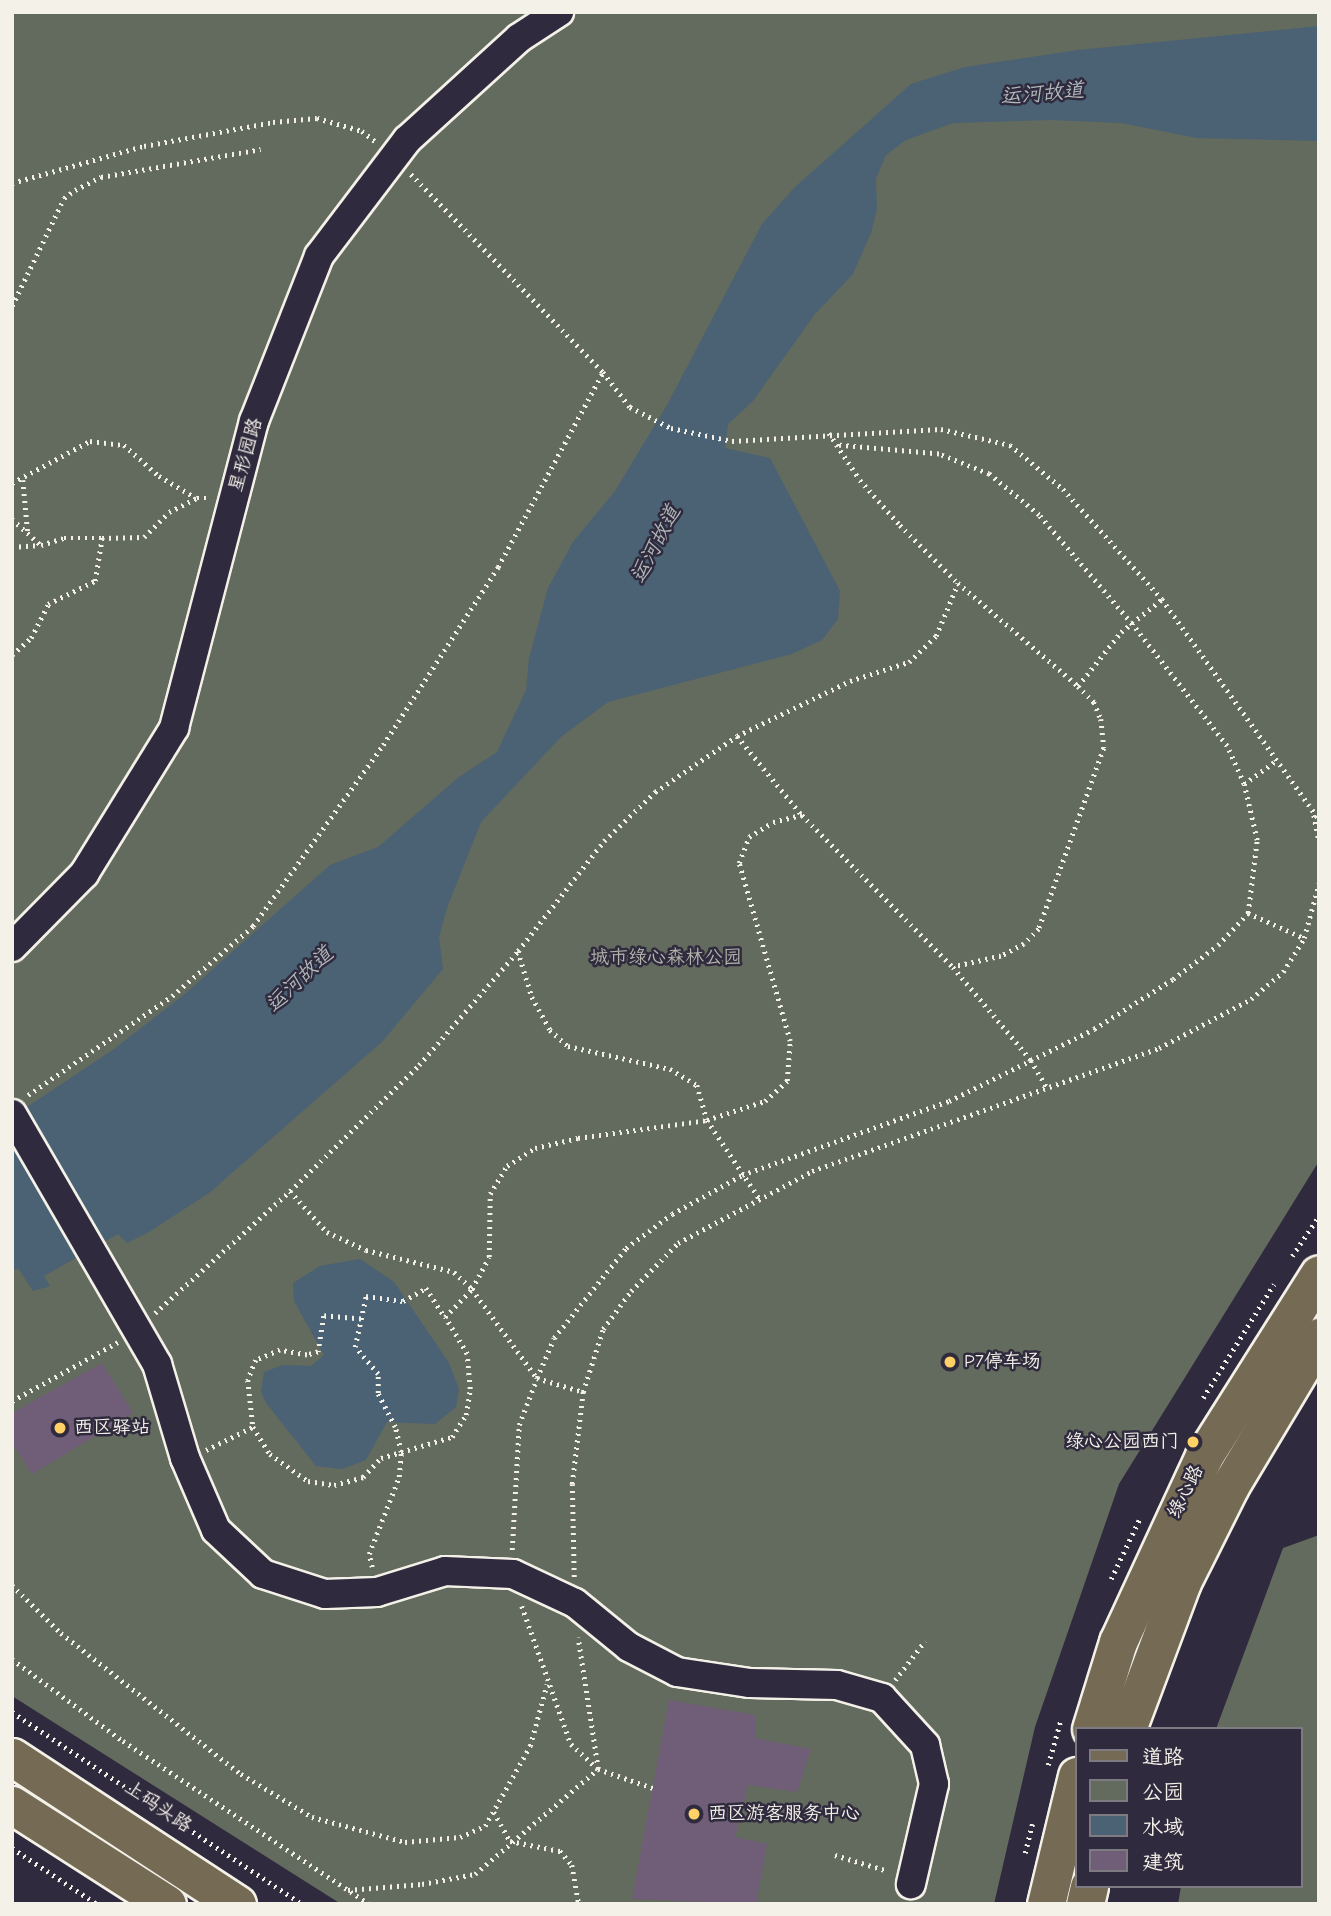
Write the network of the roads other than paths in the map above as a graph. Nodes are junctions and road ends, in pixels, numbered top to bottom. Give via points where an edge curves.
1 (559, 12) edge
2 (12, 947) edge
3 (18, 1106) edge
4 (1319, 1274) edge
5 (1319, 1337) edge
6 (1092, 1727) edge
7 (1128, 1727) edge
8 (12, 1757) edge
9 (1076, 1780) edge
10 (12, 1805) edge
11 (911, 1884) road end
12 (167, 1904) edge
13 (237, 1904) edge
14 (1045, 1904) edge

1 - 2 street, 星形园路 via 519,38 407,140 319,257 254,421 174,728 84,874
3 - 11 street via 91,1252 157,1364 186,1458 216,1530 263,1574 325,1594 377,1592 445,1571 513,1574 575,1604 629,1647 677,1672 750,1683 838,1685 882,1698 925,1745 934,1784
4 - 6 main road, 绿心路 via 1204,1456 1118,1642
5 - 7 main road, 绿心路 via 1237,1474 1182,1582
8 - 13 main road, 上码头路
9 - 14 main road
10 - 12 main road

